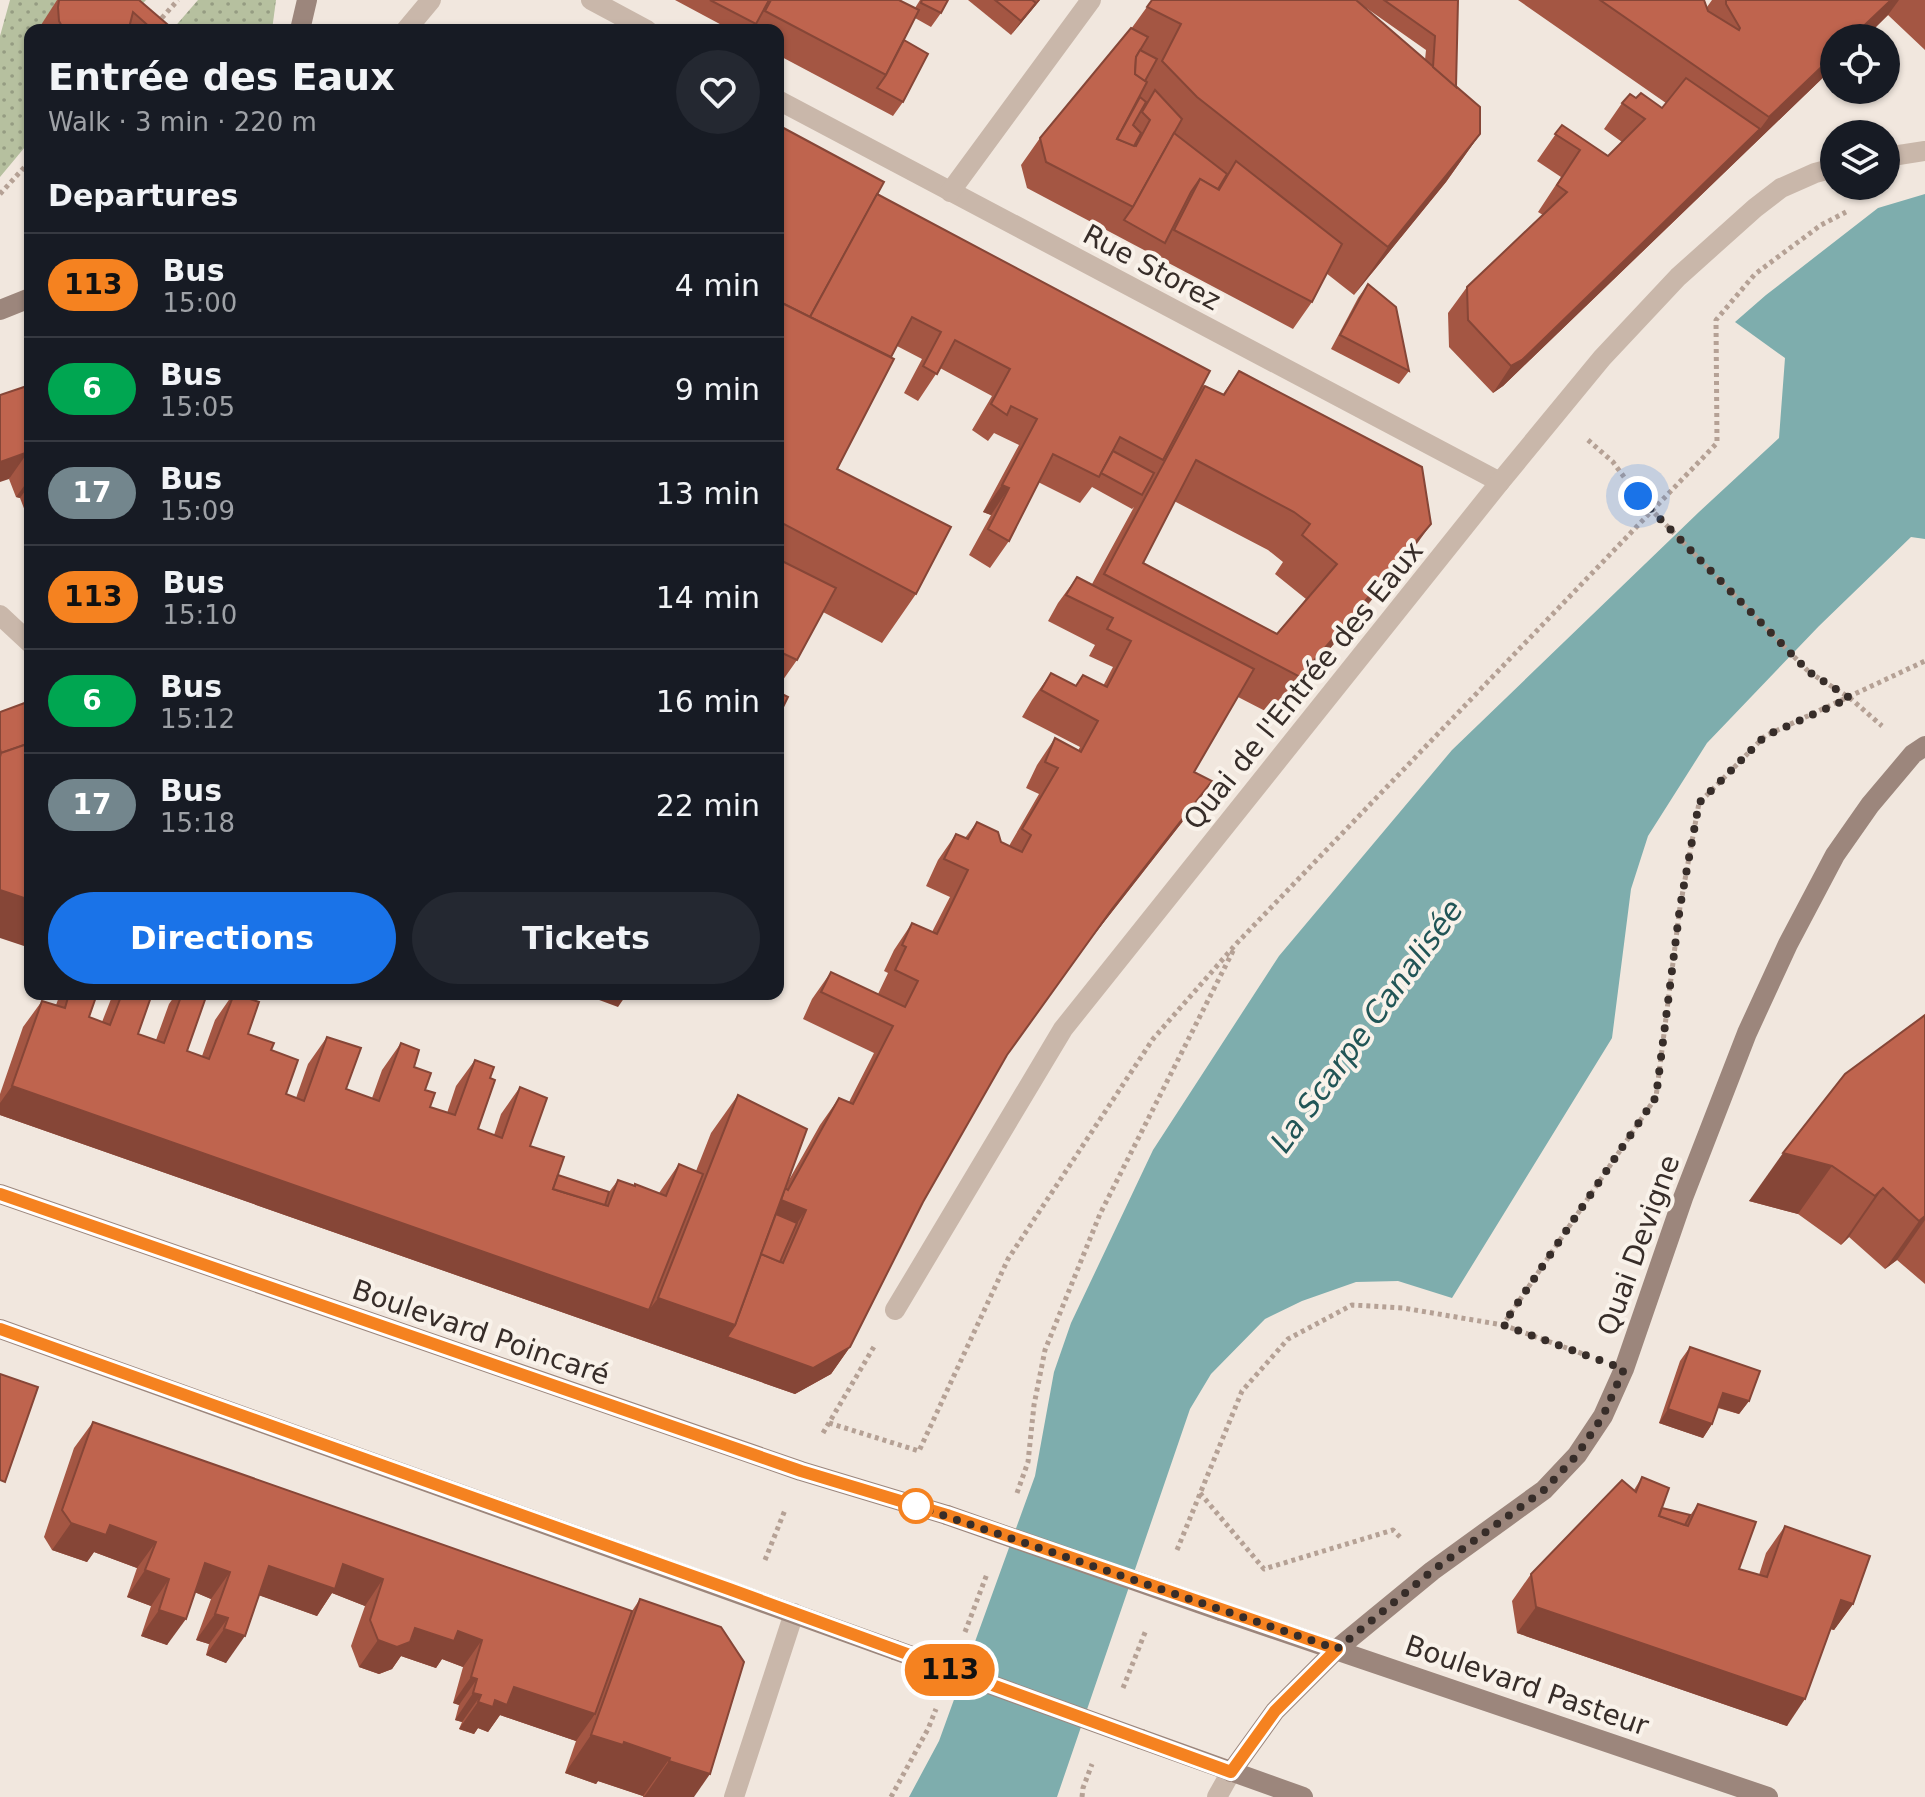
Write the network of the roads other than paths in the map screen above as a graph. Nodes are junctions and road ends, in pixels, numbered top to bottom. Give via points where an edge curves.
1 (307, 0) edge
2 (431, 0) edge
3 (591, 0) edge
4 (1091, 0) edge
5 (301, 24) edge
6 (411, 24) edge
7 (636, 24) edge
8 (784, 103) edge
9 (1925, 151) edge
10 (1900, 155) edge
11 (1820, 172) edge
12 (950, 192) junction
13 (24, 300) edge
14 (0, 310) edge
15 (1500, 482) junction
16 (0, 615) edge
17 (24, 637) edge
18 (1925, 746) edge
19 (0, 1194) edge
20 (895, 1310) dead end
21 (0, 1329) edge
22 (1221, 1611) joint
23 (794, 1613) junction
24 (1337, 1649) junction
25 (1231, 1772) junction
26 (734, 1797) edge
27 (1217, 1797) edge
28 (1303, 1797) edge
29 (1768, 1797) edge

1 - 5 main road
2 - 6 street
3 - 7 street
4 - 12 street
8 - 12 street, Rue Storez
9 - 10 street
11 - 15 street, Quai de l'Entrée des Eaux via 1781,188 1678,277 1602,358
12 - 15 street, Rue Storez
13 - 14 main road
15 - 20 street, Quai de l'Entrée des Eaux via 1063,1029
16 - 17 street
18 - 24 main road, Quai Devigne via 1913,754 1835,855 1788,944 1747,1033 1603,1416 1544,1490
19 - 22 main road, Boulevard Poincaré, bridge
21 - 23 main road
22 - 24 main road, Boulevard Pasteur
23 - 25 main road, bridge
23 - 26 street
24 - 25 main road, Quai Devigne via 1275,1711
24 - 29 main road, Boulevard Pasteur
25 - 27 street, Quai Devigne
25 - 28 main road

